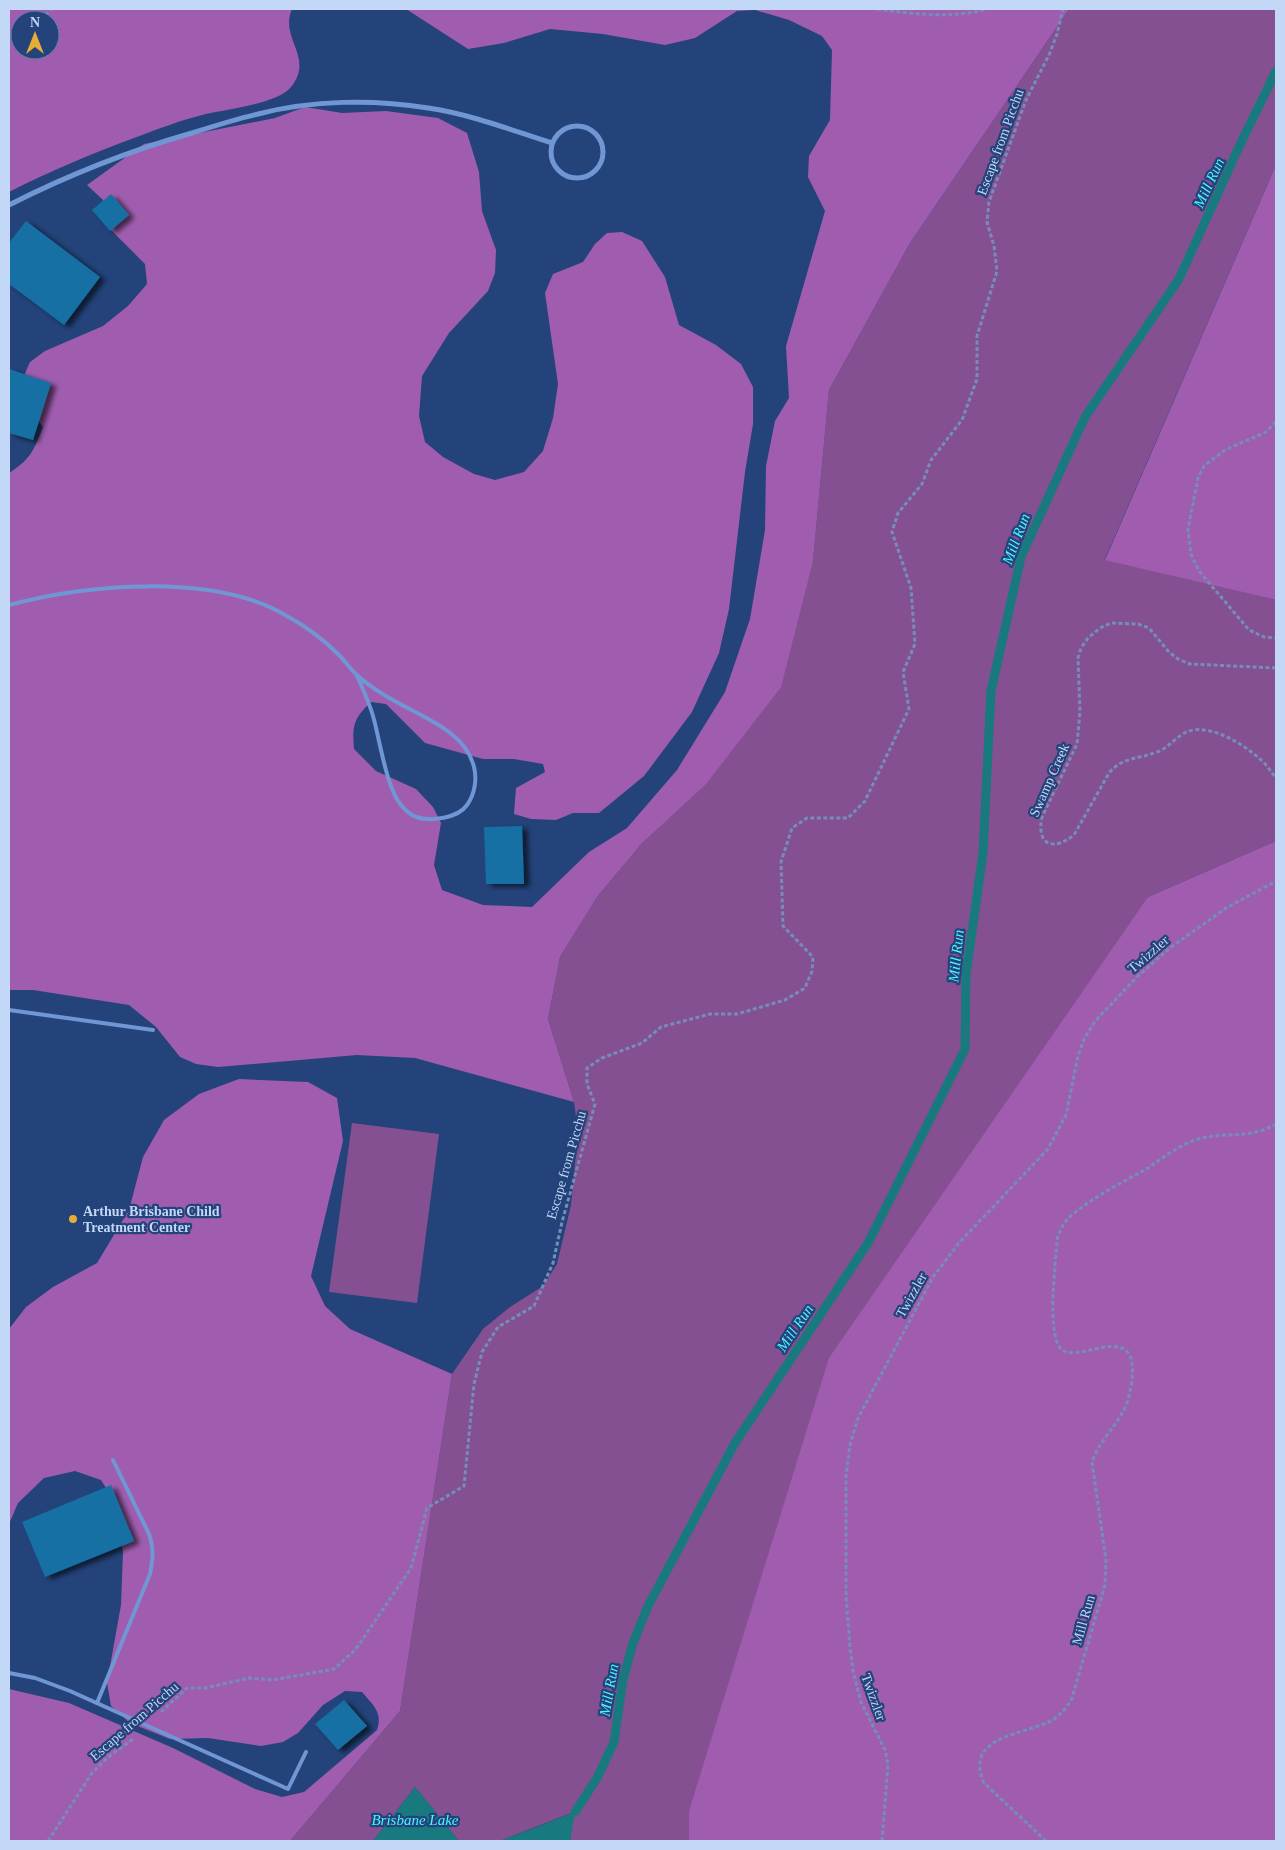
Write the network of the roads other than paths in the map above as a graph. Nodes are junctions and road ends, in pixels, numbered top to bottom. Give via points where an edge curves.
1 (552, 143) junction
2 (9, 205) edge
3 (9, 605) edge
4 (357, 676) junction
5 (9, 1010) edge
6 (153, 1030) dead end
7 (113, 1460) dead end
8 (9, 1673) edge
9 (97, 1703) junction
10 (306, 1752) dead end

1 - 1 street via 563,129 571,126 588,128 600,140 602,157 599,165 586,176 569,176 555,167
1 - 2 street via 429,108 360,103 290,107 152,145 78,172
3 - 4 lane via 78,591 199,588 258,603 284,614 339,654
4 - 4 lane via 400,804 416,817 428,819 460,811 476,784 472,759 463,744 449,732 404,708
5 - 6 lane
7 - 9 lane via 149,1534 154,1559
8 - 9 lane via 70,1690
9 - 10 lane via 288,1789

